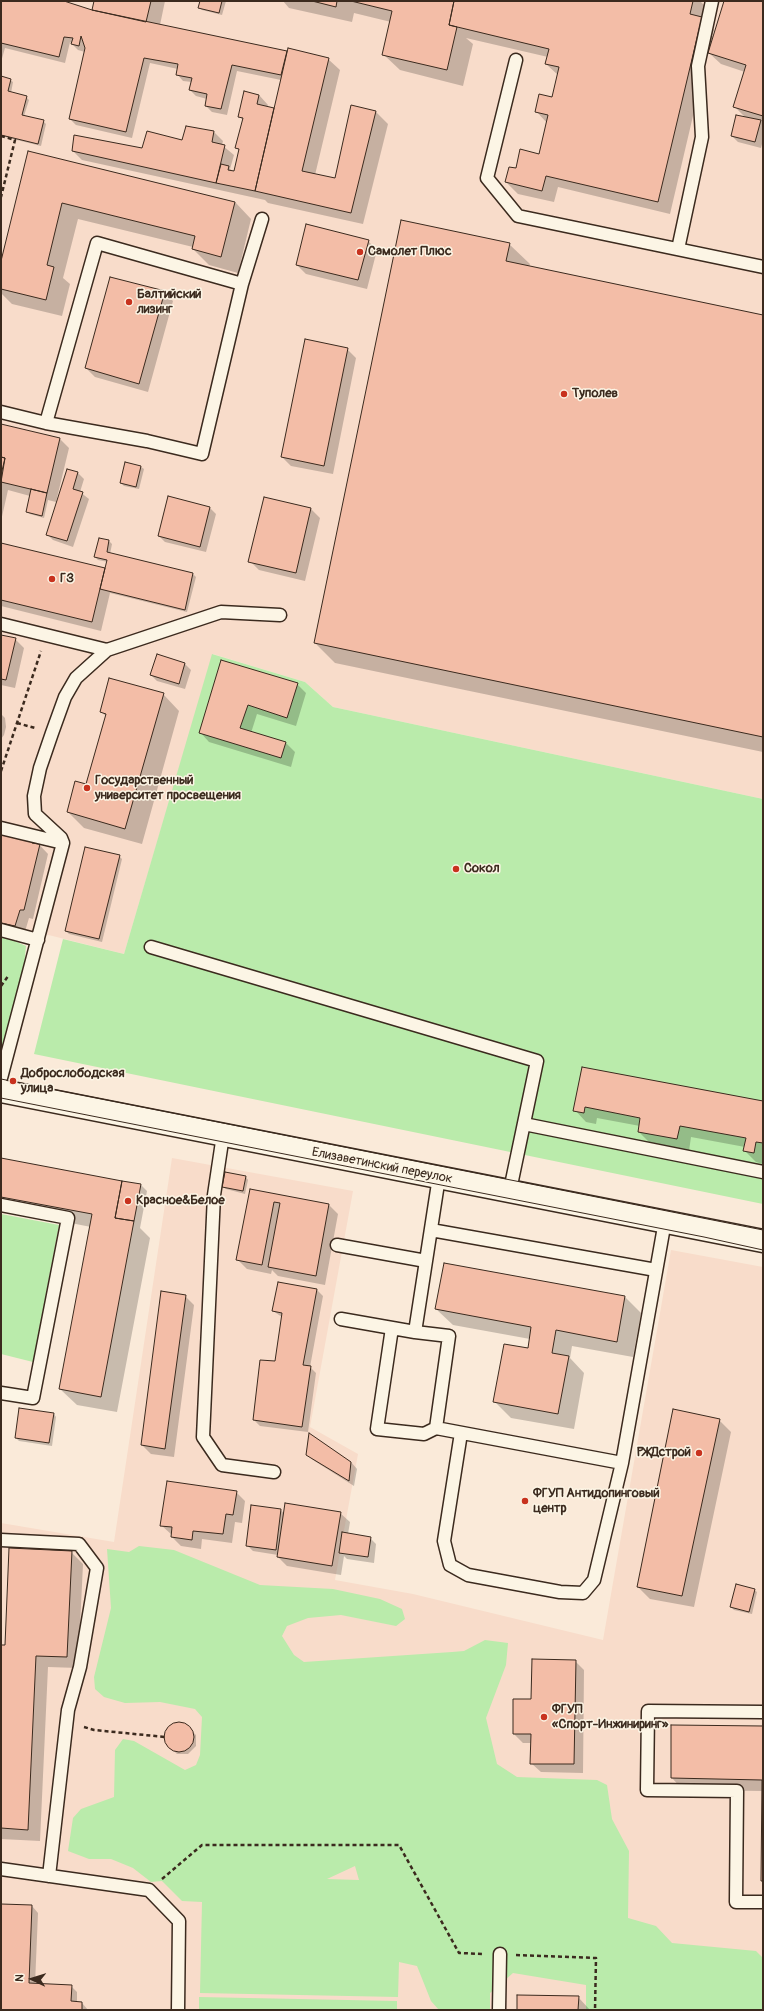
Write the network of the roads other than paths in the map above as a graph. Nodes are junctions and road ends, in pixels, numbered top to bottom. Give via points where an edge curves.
1 (712, 1) edge
2 (516, 60) dead end
3 (262, 219) dead end
4 (678, 249) junction
5 (763, 266) edge
6 (242, 284) junction
7 (1, 412) edge
8 (46, 423) junction
9 (280, 615) dead end
10 (1, 624) edge
11 (107, 650) junction
12 (1, 828) edge
13 (63, 842) junction
14 (1, 930) edge
15 (38, 940) junction
16 (151, 947) dead end
17 (1, 1078) edge
18 (1, 1090) edge
19 (524, 1124) junction
20 (223, 1135) junction
21 (763, 1172) edge
22 (439, 1177) junction
23 (510, 1190) junction
24 (1, 1205) edge
25 (665, 1221) junction
26 (431, 1230) junction
27 (763, 1242) edge
28 (337, 1245) dead end
29 (426, 1261) junction
30 (656, 1270) junction
31 (342, 1319) dead end
32 (392, 1328) junction
33 (415, 1332) junction
34 (1, 1393) edge
35 (436, 1428) junction
36 (461, 1433) junction
37 (622, 1463) junction
38 (274, 1472) dead end
39 (1, 1540) edge
40 (763, 1712) edge
41 (1, 1869) edge
42 (49, 1876) junction
43 (763, 1902) edge
44 (500, 1954) road end
45 (178, 2010) edge
46 (499, 2010) edge

1 - 4 lane via 698,66 702,137
2 - 4 lane via 487,178 518,216
3 - 6 lane
4 - 5 lane
6 - 8 lane via 202,454 147,441
6 - 8 lane via 98,243
7 - 8 lane
9 - 11 lane via 221,612
10 - 11 lane
11 - 13 lane via 76,678 40,768 34,796 35,814
12 - 13 lane
13 - 15 lane
14 - 15 lane
15 - 17 lane
16 - 19 lane via 538,1061
18 - 20 street, Елизаветинский переулок
19 - 21 lane
19 - 23 lane
20 - 22 street, Елизаветинский переулок
20 - 38 lane via 214,1195 204,1437 222,1465
22 - 23 street, Елизаветинский переулок
22 - 26 lane
23 - 25 street, Елизаветинский переулок
24 - 34 lane via 68,1218 33,1398
25 - 27 street, Елизаветинский переулок
25 - 30 lane
26 - 29 lane
26 - 30 lane
28 - 29 lane
29 - 33 lane
30 - 37 lane
31 - 32 lane
32 - 33 lane
32 - 35 lane via 377,1428 424,1434
33 - 35 lane via 449,1336
35 - 36 lane
36 - 37 lane
36 - 37 lane via 444,1541 450,1565 468,1575 560,1592 583,1593 594,1580
39 - 42 lane via 79,1544 97,1568 80,1667 66,1721
40 - 43 lane via 648,1711 647,1790 737,1791 736,1902
41 - 42 lane
42 - 45 lane via 149,1890 179,1921
44 - 46 lane

